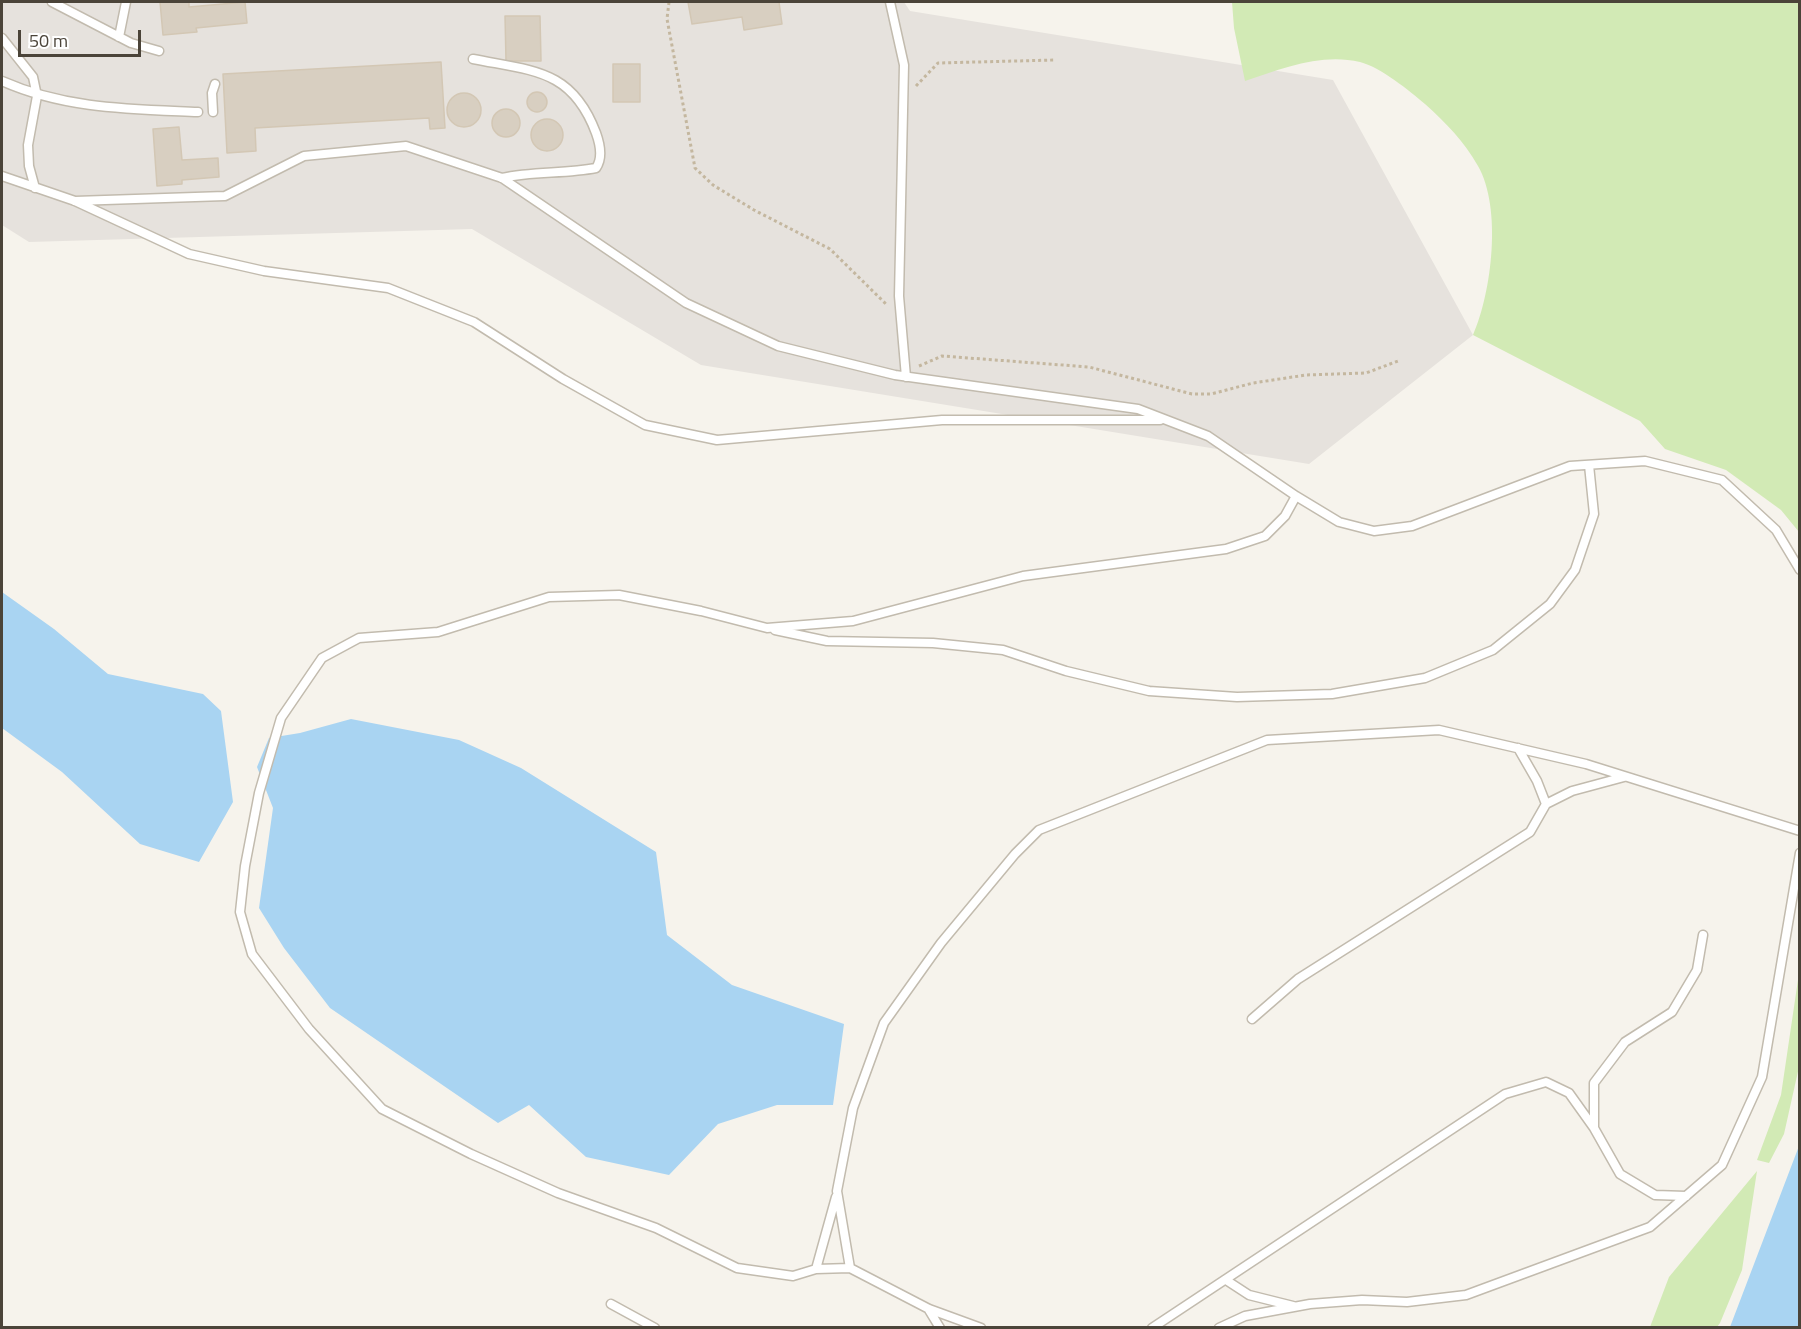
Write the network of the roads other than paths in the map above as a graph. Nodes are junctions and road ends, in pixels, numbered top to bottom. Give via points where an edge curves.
1 (52, 2) edge
2 (126, 2) edge
3 (890, 2) edge
4 (119, 37) junction
5 (2, 38) edge
6 (159, 51) dead end
7 (473, 58) dead end
8 (2, 81) edge
9 (215, 84) dead end
10 (37, 96) junction
11 (198, 112) dead end
12 (213, 112) dead end
13 (2, 176) edge
14 (502, 178) junction
15 (35, 188) junction
16 (75, 201) junction
17 (906, 377) junction
18 (1166, 420) junction
19 (1589, 465) junction
20 (1296, 496) junction
21 (1800, 570) edge
22 (767, 628) junction
23 (1518, 748) junction
24 (1626, 777) junction
25 (1545, 804) junction
26 (1800, 831) edge
27 (1800, 853) edge
28 (1703, 935) dead end
29 (1251, 1019) dead end
30 (1594, 1128) junction
31 (837, 1191) junction
32 (1686, 1196) junction
33 (850, 1268) junction
34 (816, 1269) junction
35 (1226, 1280) junction
36 (611, 1304) dead end
37 (1296, 1307) junction
38 (929, 1309) junction
39 (655, 1328) edge
40 (940, 1328) edge
41 (981, 1328) edge
42 (1152, 1328) edge
43 (1219, 1328) edge

1 - 4 lane
2 - 4 lane
3 - 17 lane via 904,65 900,195
4 - 6 lane
5 - 10 lane via 33,77
7 - 14 lane via 536,71 563,83 586,109 597,136 600,163 596,168
8 - 10 lane
9 - 12 lane
10 - 11 lane via 112,110
10 - 15 lane via 28,145
13 - 15 lane
14 - 16 lane via 406,146 304,156 225,195
14 - 17 lane via 686,303 778,346
15 - 16 lane
16 - 18 lane via 189,254 264,271 388,288 474,322 645,425 717,440 942,420
17 - 18 lane via 1138,409
18 - 20 lane via 1208,436
19 - 20 lane via 1569,466 1412,526 1374,531 1339,522
19 - 21 lane via 1645,461 1722,480 1776,530
19 - 22 lane via 1594,514 1575,570 1550,604 1493,650 1425,678 1332,694 1237,698 1149,692 1003,650 933,643 827,641
20 - 22 lane via 1285,516 1265,536 1226,549 1023,576 853,621
22 - 34 lane via 701,610 619,595 549,597 438,632 359,639 322,658 280,718 259,793 240,912 252,954 309,1029 382,1109 471,1154 558,1193 656,1228 737,1269 793,1276
23 - 24 lane
23 - 25 lane
23 - 31 lane via 1439,730 1267,740 1039,830 941,943 884,1023 853,1108
24 - 25 lane via 1572,791
24 - 26 lane
25 - 29 lane via 1530,832 1298,979
27 - 32 lane via 1762,1077 1722,1165
28 - 30 lane via 1697,970 1672,1012 1625,1042 1594,1083
30 - 32 lane via 1620,1174 1656,1195
30 - 35 lane via 1569,1094 1546,1082 1504,1094
31 - 33 lane
31 - 34 lane
32 - 37 lane via 1650,1227 1466,1294 1407,1302 1362,1300
33 - 34 lane
33 - 38 lane
35 - 37 lane via 1249,1295
35 - 42 lane
36 - 39 lane
37 - 43 lane via 1245,1316
38 - 40 lane
38 - 41 lane

